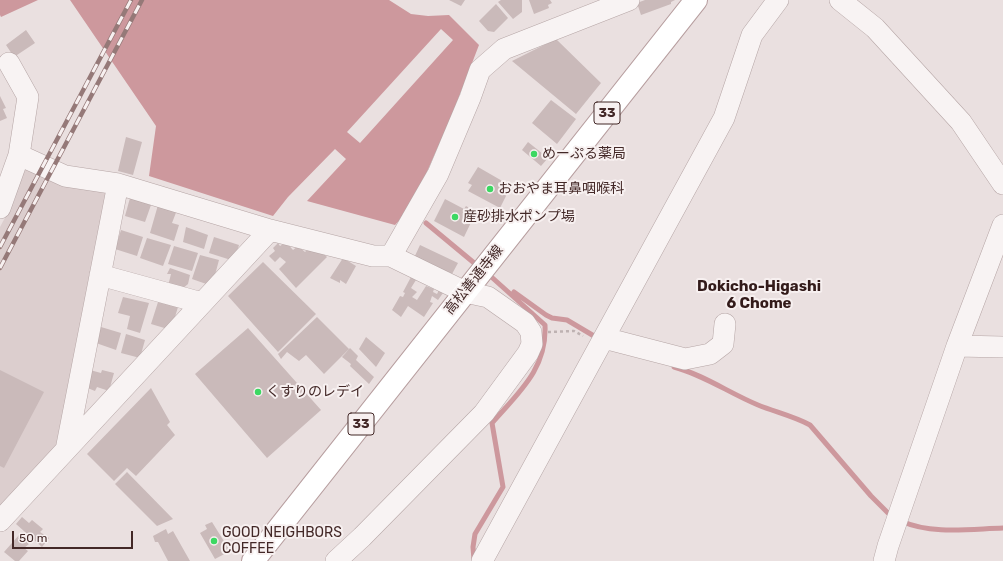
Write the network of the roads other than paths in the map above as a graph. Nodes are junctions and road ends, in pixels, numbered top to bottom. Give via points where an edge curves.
1 (629, 0) edge
2 (696, 0) edge
3 (778, 0) edge
4 (840, 0) edge
5 (598, 6) edge
6 (3, 60) edge
7 (19, 155) junction
8 (118, 184) junction
9 (1003, 184) edge
10 (0, 208) edge
11 (1003, 225) edge
12 (270, 230) junction
13 (391, 256) junction
14 (100, 275) junction
15 (467, 289) junction
16 (202, 303) junction
17 (725, 324) dead end
18 (602, 342) junction
19 (957, 346) junction
20 (1003, 347) edge
21 (66, 450) junction
22 (0, 521) edge
23 (252, 561) edge
24 (336, 561) edge
25 (482, 561) edge
26 (884, 561) edge

1 - 5 street
2 - 15 main road, 高松善通寺線 / 33
3 - 18 street via 752,35 724,118
4 - 9 street via 875,28 961,122
5 - 13 street via 504,49 480,70 438,174
6 - 7 street via 28,97
7 - 8 street via 65,176
7 - 10 street
8 - 12 street
8 - 14 street
11 - 19 street
12 - 13 street via 373,256
12 - 16 street
13 - 15 street
14 - 16 street
14 - 21 street
15 - 23 main road, 高松善通寺線 / 33
15 - 24 street via 488,297 525,324 531,332 532,344 528,353 484,413
16 - 21 street
17 - 18 street via 723,344 710,354 685,359
18 - 25 street
19 - 20 street
19 - 26 street
21 - 22 street

